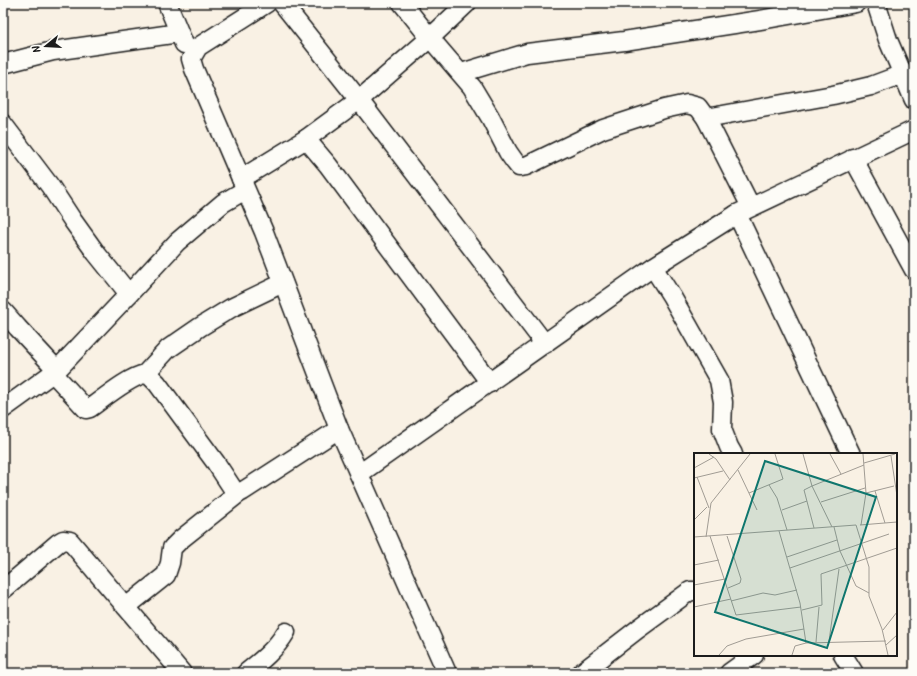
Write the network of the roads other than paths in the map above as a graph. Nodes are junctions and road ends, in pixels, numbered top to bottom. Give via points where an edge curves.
1 (167, 3) edge
2 (267, 3) edge
3 (282, 3) edge
4 (402, 3) edge
5 (466, 3) edge
6 (856, 3) edge
7 (876, 3) edge
8 (179, 33) junction
9 (430, 38) junction
10 (191, 59) junction
11 (3, 64) edge
12 (461, 73) junction
13 (903, 74) junction
14 (360, 100) junction
15 (914, 100) edge
16 (706, 118) junction
17 (3, 124) edge
18 (914, 130) edge
19 (306, 139) junction
20 (853, 158) junction
21 (243, 184) junction
22 (744, 211) junction
23 (654, 267) junction
24 (914, 270) edge
25 (283, 283) junction
26 (129, 294) junction
27 (3, 311) edge
28 (545, 344) junction
29 (55, 372) junction
30 (145, 374) junction
31 (490, 383) junction
32 (3, 409) edge
33 (339, 429) junction
34 (732, 453) edge
35 (850, 453) edge
36 (359, 474) junction
37 (239, 493) junction
38 (3, 590) edge
39 (694, 591) edge
40 (126, 607) junction
41 (286, 632) dead end
42 (753, 656) edge
43 (844, 656) edge
44 (182, 673) edge
45 (246, 673) edge
46 (447, 673) edge
47 (581, 673) edge
48 (729, 673) edge
49 (854, 673) edge

1 - 8 street
2 - 10 street via 198,47
3 - 14 street
4 - 9 street
5 - 9 street
6 - 12 street via 639,39 527,53
7 - 13 street
8 - 10 street
8 - 11 street via 53,51
9 - 12 street
9 - 14 street
10 - 21 street
12 - 16 street via 472,87 519,167 603,129 664,109 687,104 698,107
13 - 15 street
13 - 16 street via 870,86 833,95
14 - 19 street
14 - 28 street
16 - 22 street
17 - 26 street via 96,253
18 - 20 street
19 - 21 street
19 - 31 street
20 - 22 street
20 - 24 street
21 - 25 street
21 - 26 street via 177,242
22 - 23 street
22 - 35 street
23 - 28 street
23 - 34 street via 719,380 723,402 722,429
25 - 30 street via 231,308 200,327 168,349
25 - 33 street
26 - 29 street
27 - 29 street
28 - 31 street
29 - 30 street via 86,409
29 - 32 street
30 - 37 street via 157,383 235,492
31 - 36 street
33 - 36 street
33 - 37 street
36 - 46 street
37 - 40 street via 172,548 166,575
38 - 40 street via 64,540 70,541
39 - 47 street via 690,591
40 - 44 street
41 - 45 street via 263,659
42 - 48 street
43 - 49 street

